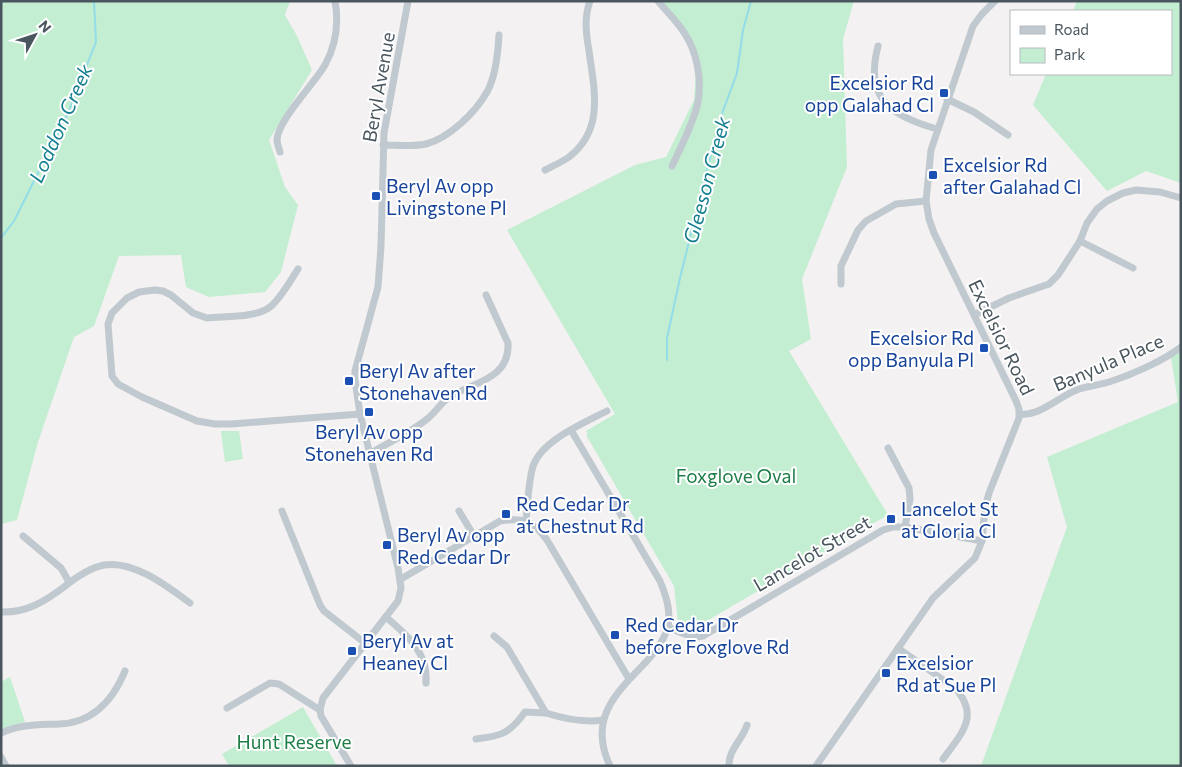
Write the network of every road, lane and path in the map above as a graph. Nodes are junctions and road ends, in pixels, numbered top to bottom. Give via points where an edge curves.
1 (335, 1) edge
2 (408, 1) edge
3 (590, 1) edge
4 (658, 1) edge
5 (995, 1) edge
6 (498, 35) dead end
7 (878, 46) dead end
8 (947, 99) junction
9 (936, 129) junction
10 (1008, 135) dead end
11 (383, 145) junction
12 (280, 152) dead end
13 (672, 166) dead end
14 (545, 170) dead end
15 (1181, 198) edge
16 (926, 201) junction
17 (1080, 241) junction
18 (1133, 268) dead end
19 (298, 269) dead end
20 (841, 284) dead end
21 (486, 294) dead end
22 (974, 315) junction
23 (1181, 347) edge
24 (607, 411) dead end
25 (360, 414) junction
26 (1020, 414) junction
27 (571, 430) junction
28 (888, 448) dead end
29 (371, 452) junction
30 (282, 511) dead end
31 (459, 511) dead end
32 (526, 521) junction
33 (905, 527) junction
34 (24, 536) dead end
35 (474, 536) junction
36 (982, 542) junction
37 (401, 579) junction
38 (69, 582) junction
39 (190, 603) dead end
40 (1, 612) edge
41 (386, 617) junction
42 (668, 627) junction
43 (494, 636) dead end
44 (364, 643) junction
45 (898, 648) junction
46 (125, 672) dead end
47 (629, 679) junction
48 (426, 683) dead end
49 (227, 708) dead end
50 (320, 710) junction
51 (546, 713) junction
52 (603, 720) junction
53 (747, 725) dead end
54 (1, 733) edge
55 (476, 739) dead end
56 (1, 757) edge
57 (943, 758) dead end
58 (6, 766) edge
59 (351, 766) edge
60 (610, 766) edge
61 (729, 766) edge
62 (816, 766) edge

1 - 12 street via 338,19 334,41 325,64 280,127 277,140
2 - 11 street, Beryl Avenue
3 - 14 street via 586,12 586,37 596,98 593,123 584,142 568,158
4 - 13 street via 685,34 698,74 698,102
5 - 8 street, Excelsior Road via 973,26
6 - 11 street via 498,52 487,92 460,124 440,139 426,144
7 - 9 street via 874,77 884,101 906,119
8 - 9 street, Excelsior Road
8 - 10 street via 974,112
9 - 16 street, Excelsior Road
11 - 25 street, Beryl Avenue via 378,287 355,371
15 - 17 street via 1160,192 1136,190 1123,193 1097,210 1087,222
16 - 20 street via 896,204 866,221 858,230 842,266
16 - 22 street, Excelsior Road via 934,233
17 - 18 street
17 - 22 street via 1049,284
19 - 25 street via 274,304 251,314 207,318 193,313 163,291 133,294 110,318 112,376 118,384 206,423
21 - 29 street via 508,343 502,366 495,374 449,398 420,425
22 - 26 street, Excelsior Road
23 - 26 street, Banyula Place via 1115,380 1077,389 1034,412
24 - 27 street
25 - 29 street, Beryl Avenue
26 - 36 street, Excelsior Road via 988,493
27 - 32 street via 537,457 531,474
27 - 42 street via 660,581 669,609
28 - 33 street via 909,488
29 - 37 street, Beryl Avenue
30 - 44 street via 320,606
31 - 35 street
32 - 35 street via 500,521
32 - 47 street via 541,531 547,540
33 - 36 street, Lancelot Street
33 - 42 street, Lancelot Street via 883,530 703,636 691,636
34 - 38 street via 60,568
35 - 37 street
36 - 45 street, Excelsior Road via 975,558 937,593
37 - 41 street, Beryl Avenue via 398,601
38 - 39 street via 88,570 105,565 124,567 147,574
38 - 40 street via 39,605
41 - 44 street, Beryl Avenue
41 - 48 street via 413,640 426,669
42 - 47 street via 654,653
43 - 51 street via 507,646
44 - 50 street, Beryl Avenue via 323,698
45 - 57 street via 956,689 966,705 967,724
45 - 62 street, Excelsior Road
46 - 54 street via 108,702 84,718 60,724 22,726
47 - 52 street via 608,706
49 - 50 street via 270,683 279,684
50 - 59 street
51 - 52 street via 590,722
51 - 55 street via 525,712 514,727 495,737
52 - 60 street via 602,741
53 - 61 street via 731,754
56 - 58 street

